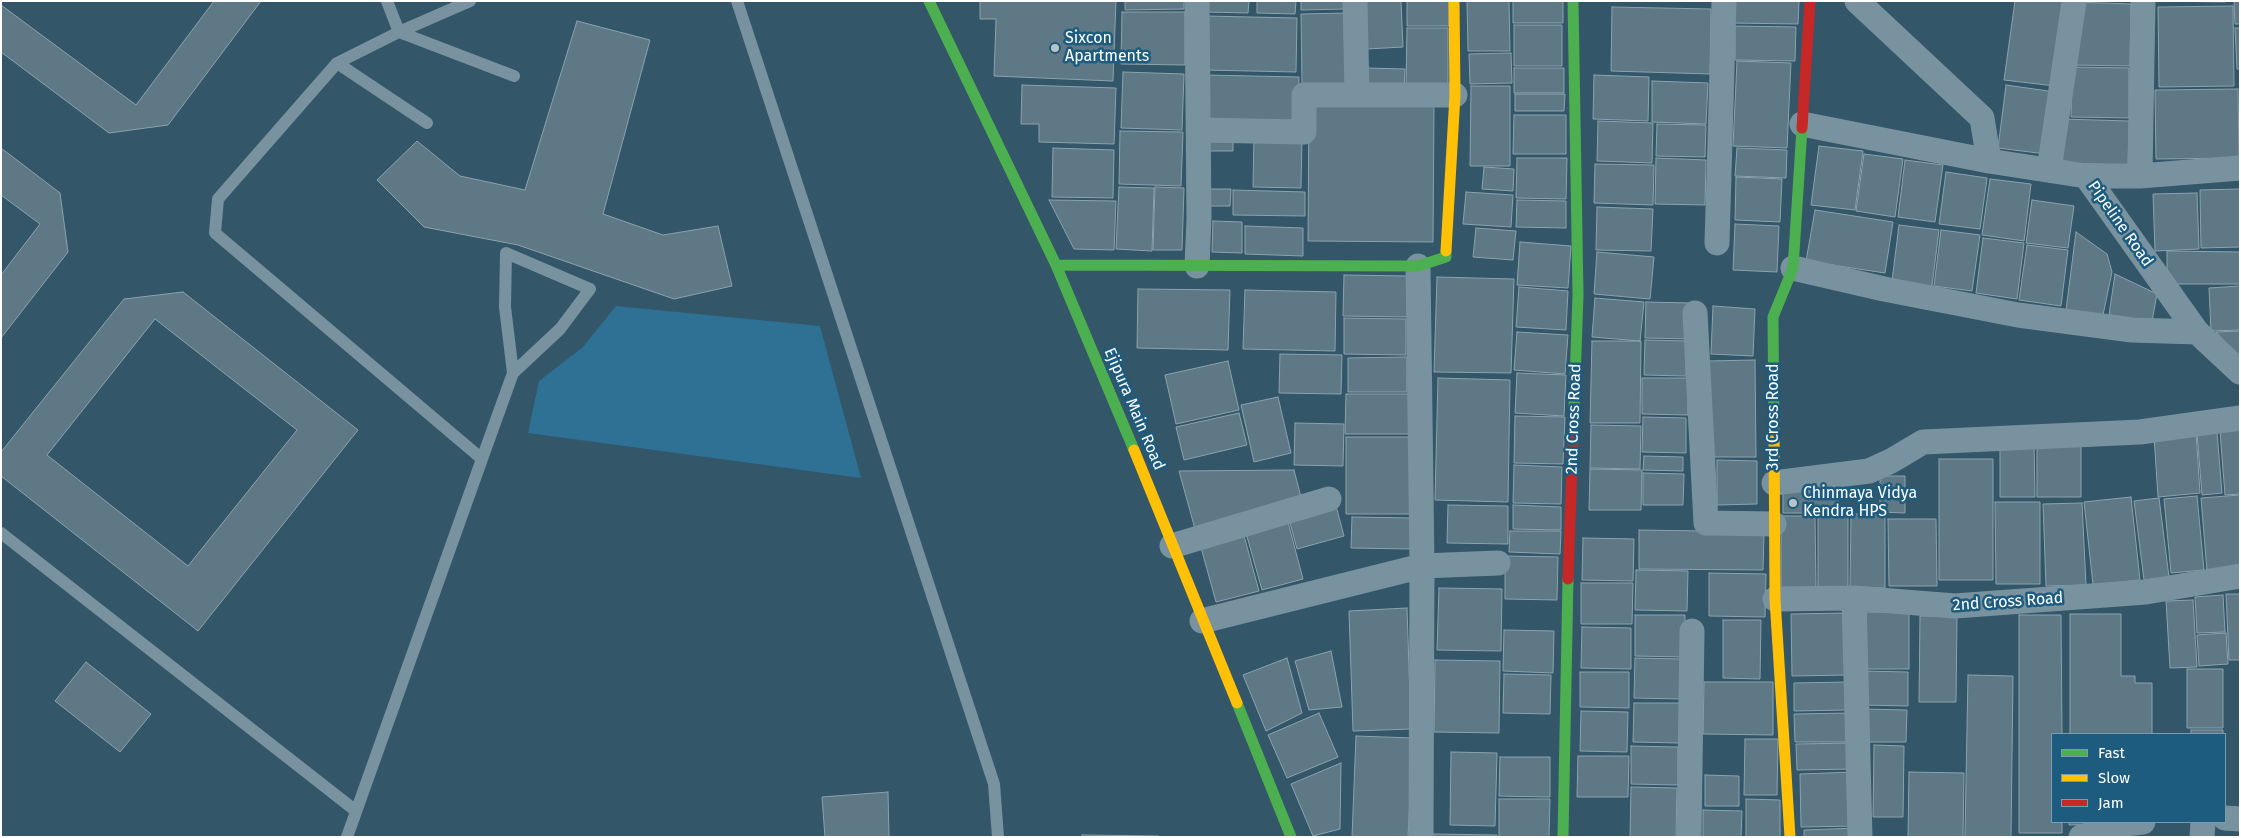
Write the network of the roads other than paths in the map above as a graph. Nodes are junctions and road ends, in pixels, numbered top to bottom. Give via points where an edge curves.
1 (387, 1) edge
2 (470, 1) edge
3 (737, 1) edge
4 (929, 1) edge
5 (1197, 1) edge
6 (1355, 1) edge
7 (1454, 1) edge
8 (1573, 1) edge
9 (1724, 1) edge
10 (1810, 1) edge
11 (1857, 1) edge
12 (2143, 1) edge
13 (2074, 2) edge
14 (399, 32) junction
15 (337, 63) junction
16 (514, 76) dead end
17 (1357, 94) junction
18 (1455, 95) junction
19 (427, 124) dead end
20 (1802, 124) junction
21 (1198, 130) junction
22 (1989, 161) junction
23 (2240, 168) edge
24 (2048, 170) junction
25 (2086, 176) junction
26 (2140, 176) junction
27 (1717, 242) dead end
28 (1056, 265) junction
29 (1197, 266) junction
30 (1418, 266) junction
31 (1793, 268) junction
32 (1695, 313) dead end
33 (2197, 332) junction
34 (2237, 368) edge
35 (513, 373) junction
36 (2240, 418) edge
37 (482, 459) junction
38 (1774, 483) junction
39 (1329, 499) dead end
40 (1774, 524) junction
41 (1, 533) edge
42 (1172, 546) junction
43 (1498, 563) dead end
44 (1422, 566) junction
45 (2240, 576) edge
46 (1854, 598) junction
47 (1775, 599) junction
48 (1202, 621) junction
49 (1692, 631) dead end
50 (356, 811) junction
51 (2226, 818) edge
52 (2240, 819) edge
53 (2134, 823) edge
54 (2203, 823) edge
55 (347, 837) edge
56 (998, 837) edge
57 (1291, 837) edge
58 (1421, 837) edge
59 (1563, 837) edge
60 (1689, 837) edge
61 (1790, 837) edge
62 (1860, 837) edge
63 (2081, 837) edge
64 (2202, 837) edge

1 - 14 lane
2 - 14 lane
3 - 56 lane via 994,784
4 - 28 street, Ejipura Main Road
5 - 21 street
6 - 17 street
7 - 18 street
8 - 59 street, 2nd Cross Road via 1578,295
9 - 27 street
10 - 20 street, 3rd Cross Road
11 - 22 street via 1982,118
12 - 26 street
13 - 24 street
14 - 15 lane
14 - 16 lane
15 - 19 lane
15 - 37 lane via 218,200 215,233
17 - 18 street
17 - 21 street via 1304,95 1304,132
18 - 30 street via 1446,257
20 - 22 street, Pipeline Road
20 - 31 street, 3rd Cross Road
21 - 29 street
22 - 24 street, Pipeline Road
23 - 26 street
24 - 25 street, Pipeline Road
25 - 26 street
25 - 33 street, Pipeline Road
28 - 29 street
28 - 42 street, Ejipura Main Road
29 - 30 street
30 - 44 street
31 - 33 street via 2018,315 2132,330
31 - 38 street, 3rd Cross Road via 1773,317
32 - 40 street via 1706,523
33 - 34 street, Pipeline Road
35 - 35 lane via 560,329 590,289 506,253 505,307
35 - 37 lane
36 - 38 street via 2140,432 1923,442 1870,471
37 - 50 lane
38 - 40 street, 3rd Cross Road
39 - 42 street
40 - 47 street, 3rd Cross Road
41 - 50 lane
42 - 48 street, Ejipura Main Road
43 - 44 street
44 - 48 street
44 - 58 street
45 - 46 street, 2nd Cross Road via 2146,592 1955,606
46 - 47 street, 2nd Cross Road
46 - 62 street
47 - 61 street, 3rd Cross Road
48 - 57 street, Ejipura Main Road
49 - 60 street
50 - 55 lane
51 - 52 street
53 - 63 street
54 - 64 street

